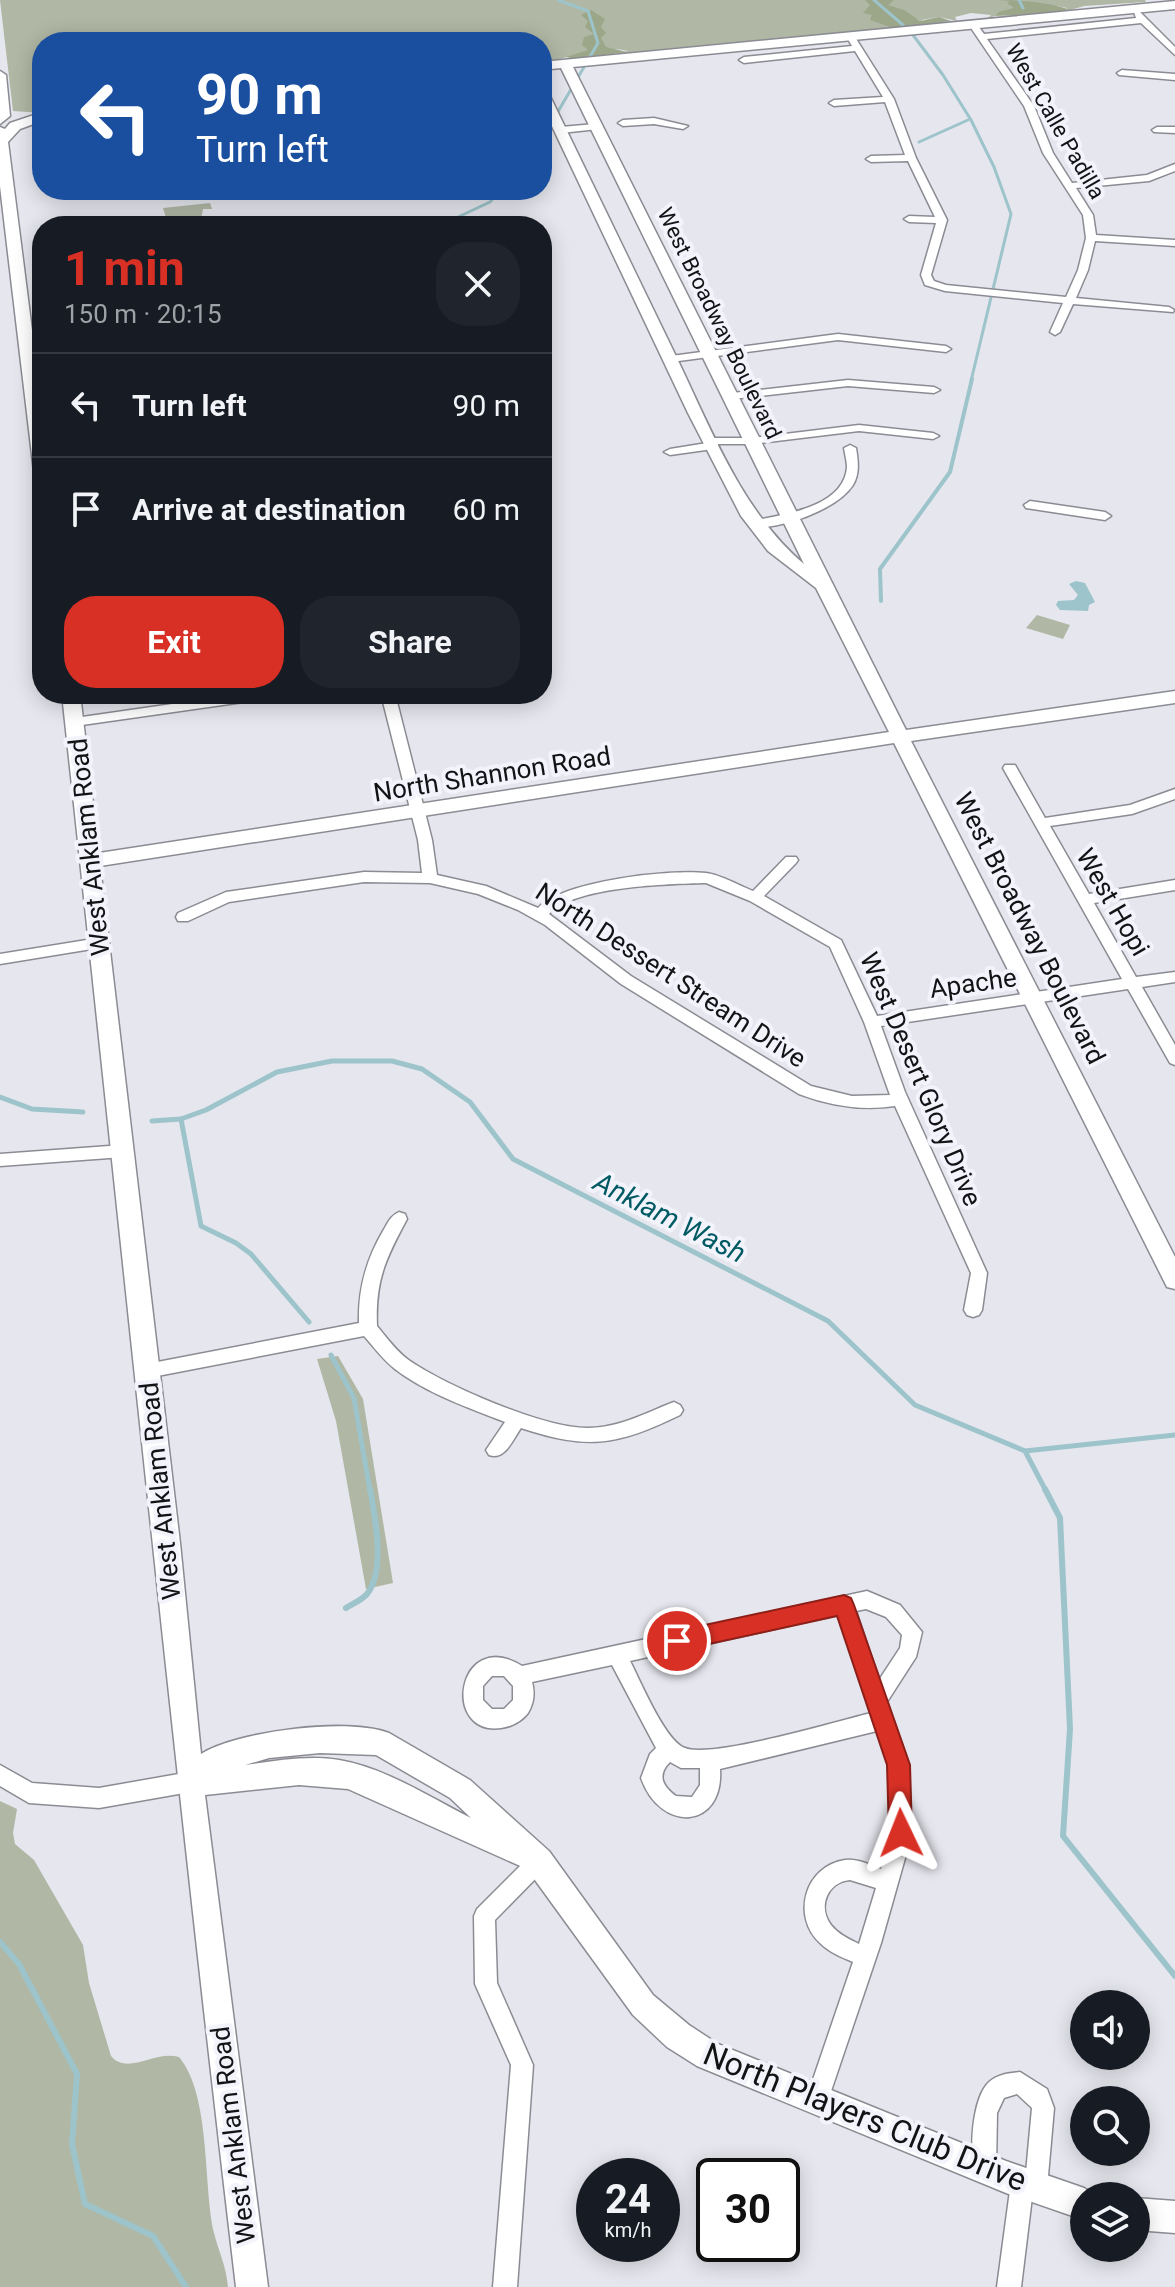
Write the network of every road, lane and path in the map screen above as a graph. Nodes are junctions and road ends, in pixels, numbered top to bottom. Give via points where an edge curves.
1 (1175, 5) edge
2 (1132, 9) junction
3 (1143, 20) junction
4 (973, 25) junction
5 (982, 37) junction
6 (853, 42) junction
7 (1175, 52) edge
8 (744, 60) dead end
9 (565, 64) junction
10 (552, 65) edge
11 (1122, 73) dead end
12 (0, 75) edge
13 (1175, 77) edge
14 (889, 99) junction
15 (834, 103) dead end
16 (552, 112) edge
17 (32, 119) edge
18 (0, 121) edge
19 (32, 121) edge
20 (623, 123) dead end
21 (683, 126) dead end
22 (595, 127) junction
23 (561, 130) junction
24 (1157, 130) dead end
25 (1175, 130) edge
26 (1, 139) edge
27 (911, 158) junction
28 (871, 159) dead end
29 (1175, 167) edge
30 (1070, 186) junction
31 (909, 219) dead end
32 (942, 220) junction
33 (1091, 238) junction
34 (1175, 243) edge
35 (1068, 302) junction
36 (1169, 310) dead end
37 (1055, 332) dead end
38 (946, 349) dead end
39 (710, 354) junction
40 (671, 359) junction
41 (934, 390) dead end
42 (32, 391) edge
43 (732, 396) junction
44 (933, 436) dead end
45 (752, 441) junction
46 (711, 442) junction
47 (669, 448) dead end
48 (850, 448) dead end
49 (1030, 505) dead end
50 (1105, 516) dead end
51 (790, 519) junction
52 (755, 524) junction
53 (833, 602) junction
54 (1175, 697) edge
55 (72, 704) edge
56 (201, 704) edge
57 (391, 704) edge
58 (75, 722) junction
59 (902, 736) junction
60 (1010, 768) dead end
61 (1175, 794) edge
62 (418, 812) junction
63 (1040, 823) junction
64 (791, 860) dead end
65 (90, 861) junction
66 (430, 878) junction
67 (1175, 885) edge
68 (755, 897) junction
69 (1084, 900) junction
70 (540, 915) junction
71 (183, 917) dead end
72 (99, 943) junction
73 (0, 959) edge
74 (1175, 977) edge
75 (1131, 983) junction
76 (1034, 998) junction
77 (872, 1022) junction
78 (1175, 1059) edge
79 (900, 1099) junction
80 (123, 1151) junction
81 (0, 1160) edge
82 (399, 1219) dead end
83 (1175, 1280) edge
84 (973, 1310) dead end
85 (368, 1328) junction
86 (147, 1371) junction
87 (674, 1410) dead end
88 (517, 1419) junction
89 (495, 1450) dead end
90 (844, 1605) junction
91 (616, 1654) junction
92 (519, 1676) dead end
93 (880, 1710) junction
94 (670, 1748) junction
95 (709, 1759) junction
96 (0, 1775) edge
97 (190, 1782) junction
98 (539, 1861) junction
99 (887, 1882) junction
100 (865, 1957) junction
101 (817, 2100) junction
102 (985, 2168) junction
103 (1029, 2185) junction
104 (1070, 2199) edge
105 (1150, 2215) edge
106 (1175, 2217) edge
107 (252, 2287) edge
108 (505, 2287) edge
109 (1009, 2287) edge

1 - 2 street
2 - 3 street
2 - 4 street
3 - 5 street
3 - 7 street
4 - 5 street, West Calle Padilla
4 - 6 street
5 - 30 street, West Calle Padilla via 1029,106 1048,153
6 - 8 street
6 - 9 street
6 - 14 street
9 - 10 street
9 - 22 street, West Broadway Boulevard
11 - 13 street
12 - 18 street
14 - 15 street
14 - 27 street
16 - 23 street, West Broadway Boulevard
17 - 18 street
19 - 26 street via 15,126
20 - 21 street
22 - 23 street
22 - 39 street, West Broadway Boulevard
23 - 40 street, West Broadway Boulevard
24 - 25 street
26 - 42 street
27 - 28 street
27 - 32 street
29 - 30 street via 1149,182
30 - 33 street, West Calle Padilla via 1088,215
31 - 32 street
32 - 35 street via 927,285
33 - 34 street
33 - 35 street, West Calle Padilla
35 - 36 street
35 - 37 street, West Calle Padilla
38 - 39 street via 838,337
39 - 40 street
39 - 43 street, West Broadway Boulevard
40 - 46 street, West Broadway Boulevard
41 - 43 street via 848,383
43 - 45 street, West Broadway Boulevard
44 - 45 street via 859,428
45 - 46 street
45 - 51 street, West Broadway Boulevard
46 - 47 street
46 - 52 street, West Broadway Boulevard
48 - 51 street via 854,461 845,486 822,509
49 - 50 street
51 - 52 street
51 - 53 street, West Broadway Boulevard
52 - 53 street, West Broadway Boulevard
53 - 59 street, West Broadway Boulevard
54 - 59 street, North Shannon Road
55 - 58 street, West Anklam Road
56 - 58 street
57 - 62 street
58 - 65 street, West Anklam Road
59 - 62 street, North Shannon Road
59 - 76 street, West Broadway Boulevard
60 - 63 street, West Hopi
61 - 63 street via 1132,809
62 - 65 street, North Shannon Road
62 - 66 street
63 - 69 street, West Hopi
64 - 68 street
65 - 72 street, West Anklam Road
66 - 70 street, North Dessert Stream Drive via 481,890
66 - 71 street, North Dessert Stream Drive via 364,877 226,897
67 - 69 street
68 - 70 street, West Desert Glory Drive via 707,878 681,876 573,893
68 - 77 street, West Desert Glory Drive via 836,944
69 - 75 street, West Hopi
70 - 79 street, North Dessert Stream Drive via 626,980 805,1090 847,1103
72 - 73 street
72 - 80 street, West Anklam Road
74 - 75 street, Apache
75 - 76 street, Apache
75 - 78 street, West Hopi
76 - 77 street, Apache
76 - 83 street, West Broadway Boulevard
77 - 79 street, West Desert Glory Drive
79 - 84 street, West Desert Glory Drive via 979,1273
80 - 81 street
80 - 86 street, West Anklam Road
82 - 85 street via 376,1255 366,1296
85 - 86 street
85 - 88 street via 405,1367
86 - 97 street, West Anklam Road
87 - 88 street via 641,1427 583,1436
88 - 89 street
90 - 91 street
90 - 93 street
90 - 93 street via 867,1600 893,1611 912,1632 909,1651
91 - 92 street
91 - 94 street
93 - 95 street
93 - 99 street via 899,1765 901,1833
94 - 95 street via 681,1758
94 - 95 street via 657,1761 651,1778 657,1796 673,1807 692,1806 707,1794
96 - 97 street via 29,1793 99,1798
97 - 98 street via 287,1773 335,1773 371,1781
97 - 98 street, North Players Club Drive via 213,1761 269,1745 379,1742 460,1789
97 - 107 street, West Anklam Road
98 - 101 street, North Players Club Drive via 643,2005 678,2036 708,2055
98 - 108 street via 484,1916 486,1984 522,2065
99 - 100 street
99 - 100 street via 845,1870 817,1891 820,1928
100 - 101 street
101 - 102 street, North Players Club Drive
102 - 103 street, North Players Club Drive
102 - 103 street via 992,2092 999,2085 1020,2083 1039,2097 1043,2108
103 - 104 street, North Players Club Drive
103 - 109 street
105 - 106 street

